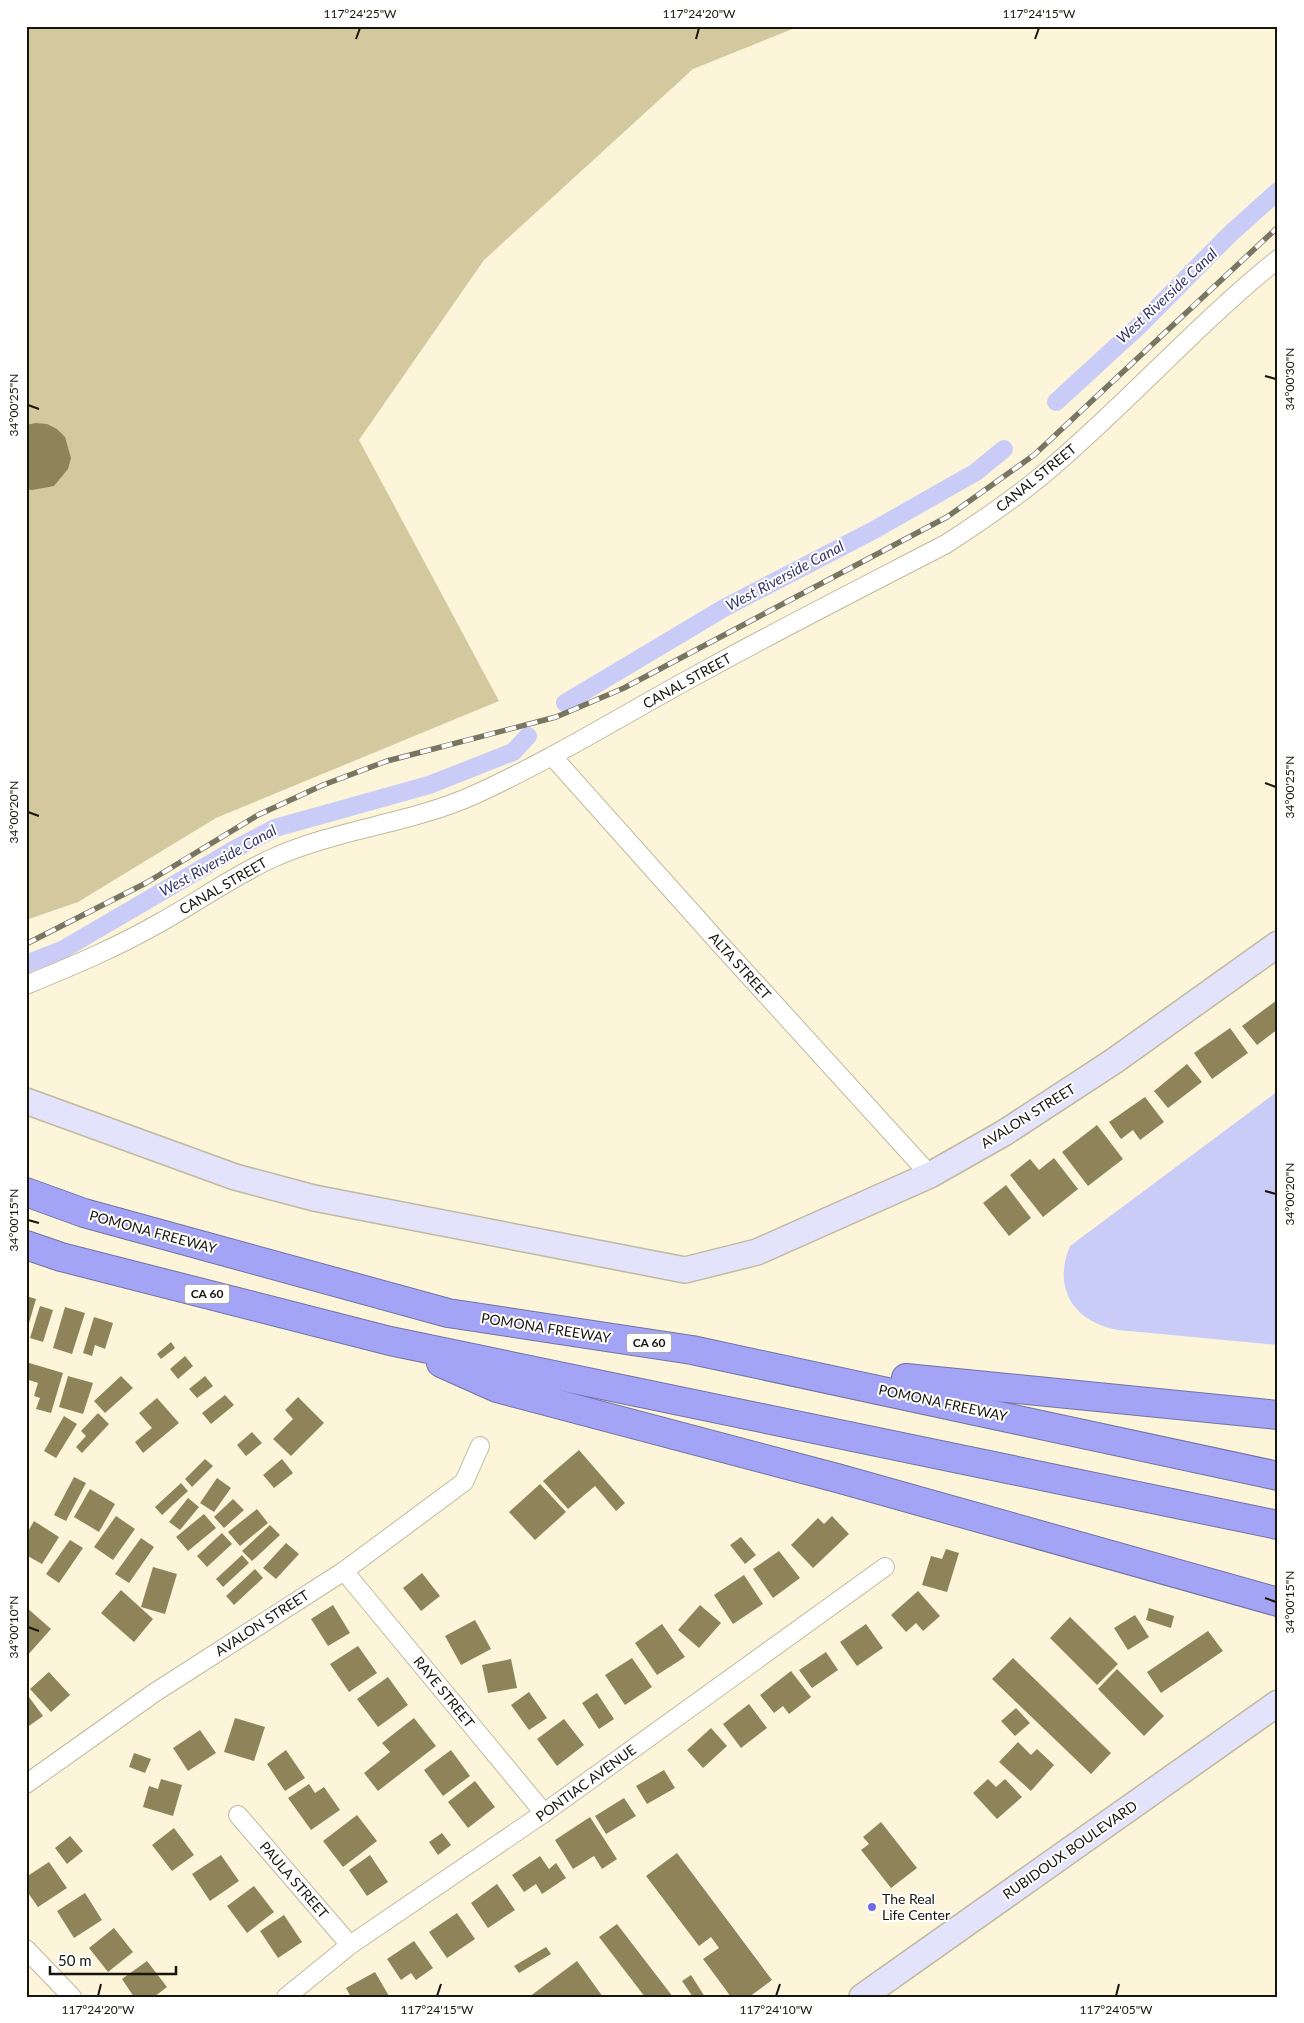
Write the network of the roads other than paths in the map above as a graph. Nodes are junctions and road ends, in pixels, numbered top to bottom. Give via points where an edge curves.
1 (1276, 265) edge
2 (552, 756) junction
3 (1278, 944) edge
4 (26, 986) edge
5 (26, 1101) edge
6 (930, 1175) junction
7 (26, 1192) edge
8 (26, 1245) edge
9 (390, 1341) junction
10 (692, 1350) junction
11 (1278, 1415) edge
12 (480, 1446) dead end
13 (1278, 1476) edge
14 (1278, 1525) edge
15 (885, 1567) dead end
16 (344, 1571) junction
17 (1278, 1602) edge
18 (1278, 1703) edge
19 (26, 1784) edge
20 (544, 1814) junction
21 (238, 1815) dead end
22 (350, 1945) junction
23 (26, 1949) edge
24 (62, 1994) edge
25 (286, 1997) edge
26 (862, 1997) edge

1 - 2 street, CANAL STREET via 1176,350 1076,446 981,522 946,544 704,671
2 - 4 street, CANAL STREET via 425,814 276,856 161,922
2 - 6 street, ALTA STREET
3 - 6 street, AVALON STREET via 1114,1061 1004,1133
5 - 6 street, AVALON STREET via 235,1177 314,1198 685,1270 757,1252
7 - 10 highway, POMONA FREEWAY / CA 60 via 84,1213 448,1313
8 - 9 highway, CA 60 via 61,1257
9 - 14 highway, CA 60
9 - 17 highway via 497,1388 837,1478
10 - 11 highway via 948,1384
10 - 13 highway, POMONA FREEWAY / CA 60
12 - 16 street, AVALON STREET via 464,1482
15 - 20 street, PONTIAC AVENUE
16 - 19 street, AVALON STREET via 154,1693
16 - 20 street, RAYE STREET
18 - 26 street, RUBIDOUX BOULEVARD
20 - 22 street, PONTIAC AVENUE
21 - 22 street, PAULA STREET
22 - 25 street, PONTIAC AVENUE
23 - 24 street

